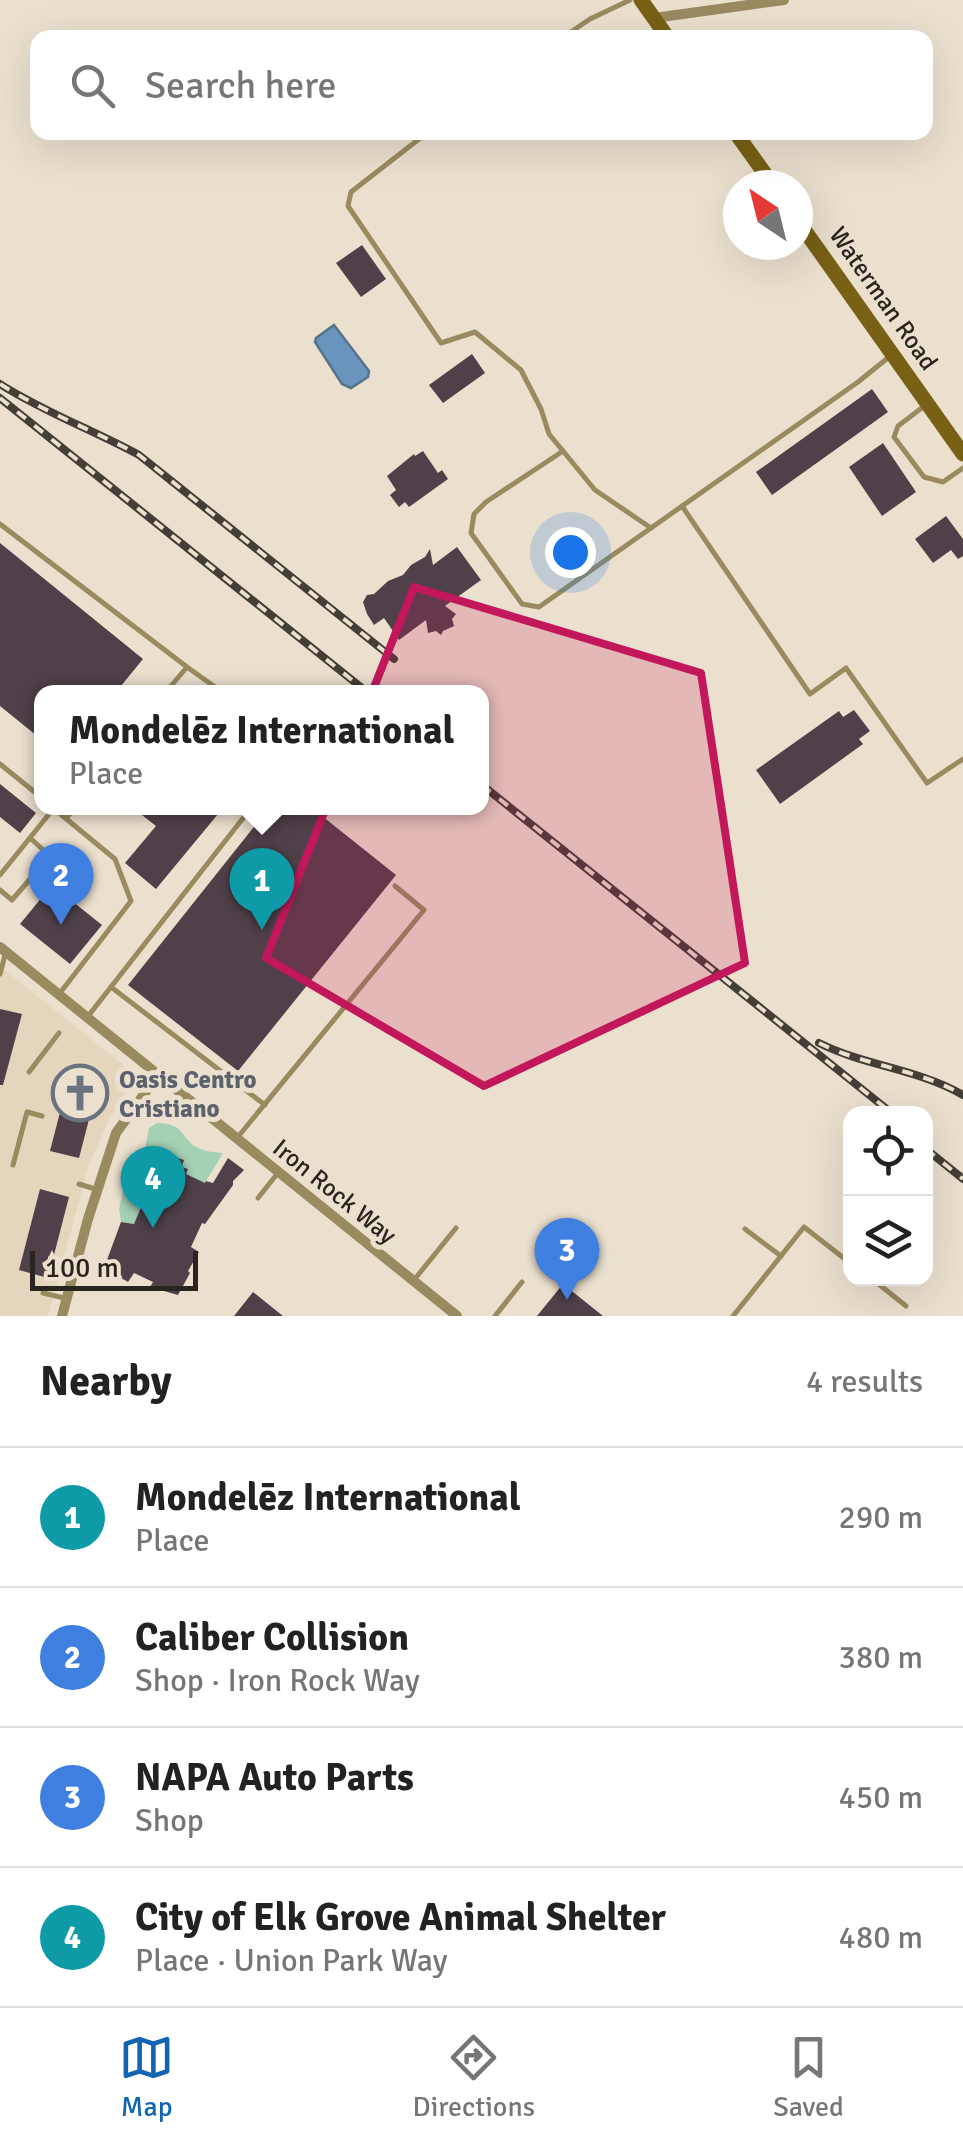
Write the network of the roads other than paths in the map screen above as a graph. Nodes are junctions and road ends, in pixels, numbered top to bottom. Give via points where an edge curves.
1 (630, 0) edge
2 (642, 0) edge
3 (784, 0) edge
4 (654, 18) junction
5 (573, 30) edge
6 (662, 30) edge
7 (418, 140) edge
8 (741, 140) edge
9 (762, 170) edge
10 (813, 242) edge
11 (892, 354) junction
12 (927, 404) junction
13 (563, 451) junction
14 (963, 454) edge
15 (963, 468) edge
16 (682, 506) junction
17 (0, 524) edge
18 (651, 528) junction
19 (187, 667) junction
20 (172, 685) edge
21 (212, 685) edge
22 (963, 758) edge
23 (0, 764) edge
24 (34, 792) edge
25 (48, 815) edge
26 (62, 815) edge
27 (69, 815) edge
28 (246, 815) edge
29 (66, 818) junction
30 (30, 838) junction
31 (0, 875) edge
32 (394, 886) dead end
33 (0, 890) edge
34 (3, 950) edge
35 (0, 974) edge
36 (111, 987) junction
37 (59, 995) junction
38 (87, 1018) junction
39 (59, 1033) dead end
40 (28, 1072) dead end
41 (158, 1075) junction
42 (264, 1105) junction
43 (42, 1116) dead end
44 (237, 1138) junction
45 (13, 1165) dead end
46 (279, 1172) junction
47 (79, 1184) dead end
48 (96, 1189) junction
49 (258, 1198) dead end
50 (456, 1228) dead end
51 (745, 1230) dead end
52 (781, 1256) junction
53 (843, 1258) edge
54 (414, 1281) junction
55 (522, 1282) dead end
56 (881, 1286) edge
57 (43, 1293) dead end
58 (66, 1299) junction
59 (906, 1306) dead end
60 (62, 1316) edge
61 (457, 1316) edge
62 (495, 1316) edge
63 (733, 1316) edge

1 - 5 lane
2 - 4 main road
3 - 4 street
4 - 6 main road
7 - 13 lane via 351,192 348,206 441,342 475,332 522,370
8 - 9 main road
10 - 11 main road, Waterman Road
11 - 12 main road, Waterman Road
11 - 16 lane
12 - 14 main road, Waterman Road
12 - 15 lane via 894,437 924,477 943,482
13 - 18 lane via 596,490
13 - 18 lane via 474,514 471,533 522,604 539,606
16 - 18 lane
16 - 22 lane via 810,694 846,668 927,783
17 - 19 lane
19 - 20 lane
19 - 21 lane
23 - 24 lane
25 - 30 lane
26 - 29 lane
27 - 29 lane
28 - 36 lane
29 - 37 lane via 115,859 131,902
30 - 31 lane
30 - 33 lane via 50,856 12,900
32 - 42 lane via 424,910
34 - 35 lane
34 - 37 street, Iron Rock Way
36 - 38 lane
36 - 42 lane
37 - 38 street, Iron Rock Way
38 - 41 street, Iron Rock Way
39 - 40 lane
41 - 44 street, Iron Rock Way
41 - 48 street via 116,1133
42 - 44 lane
43 - 45 lane via 27,1112
44 - 46 street, Iron Rock Way
46 - 49 lane
46 - 54 street, Iron Rock Way
47 - 48 lane
48 - 58 street
50 - 54 lane
51 - 52 lane
52 - 53 lane via 804,1227
52 - 63 lane
54 - 61 street, Iron Rock Way
55 - 62 lane
56 - 59 lane
57 - 58 lane
58 - 60 street

